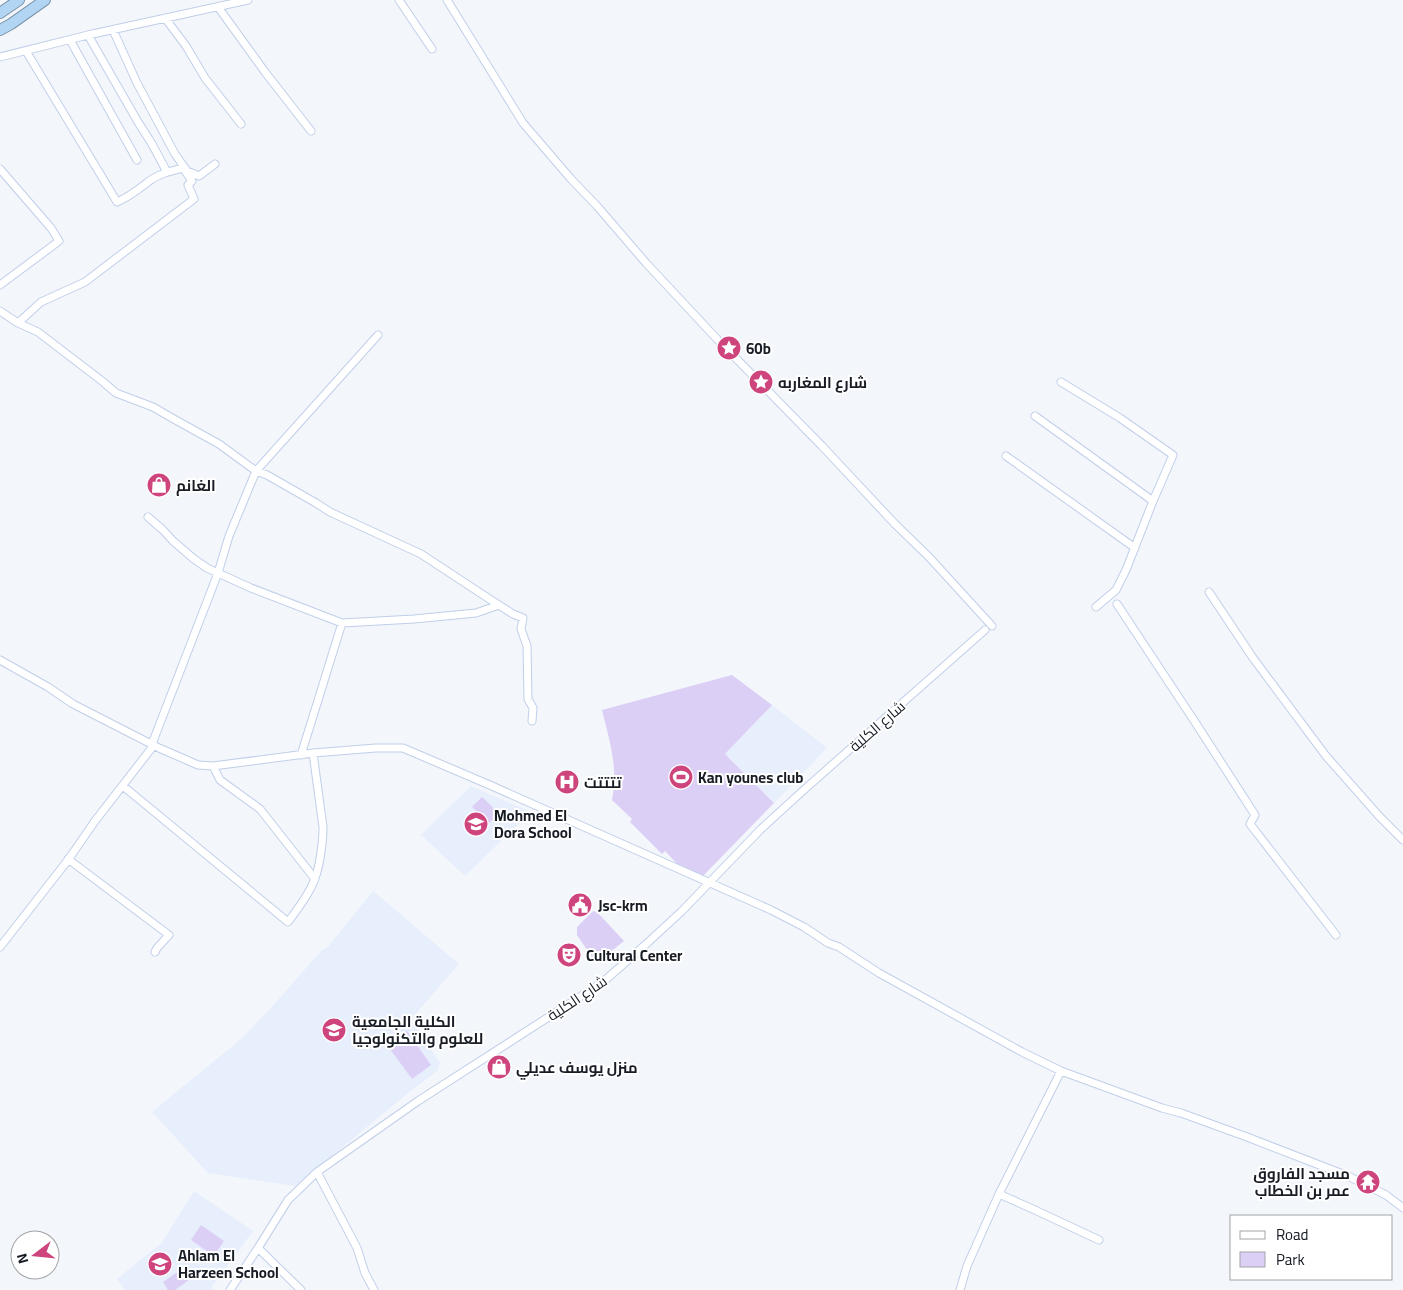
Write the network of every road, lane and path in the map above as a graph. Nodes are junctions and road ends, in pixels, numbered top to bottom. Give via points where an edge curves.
1 (19, 0) edge
2 (45, 0) edge
3 (248, 0) edge
4 (399, 0) edge
5 (447, 0) edge
6 (218, 7) junction
7 (0, 13) edge
8 (165, 18) junction
9 (0, 30) edge
10 (113, 30) junction
11 (88, 35) junction
12 (70, 40) junction
13 (432, 49) dead end
14 (26, 51) junction
15 (0, 57) edge
16 (241, 124) dead end
17 (311, 131) dead end
18 (137, 160) dead end
19 (214, 164) dead end
20 (0, 169) edge
21 (167, 172) junction
22 (0, 285) edge
23 (0, 311) edge
24 (18, 323) junction
25 (378, 335) dead end
26 (1061, 382) dead end
27 (1035, 416) dead end
28 (1006, 456) dead end
29 (256, 471) junction
30 (1153, 501) junction
31 (148, 517) dead end
32 (1135, 548) junction
33 (218, 573) junction
34 (1208, 592) dead end
35 (1117, 604) dead end
36 (499, 605) junction
37 (1096, 606) dead end
38 (342, 624) junction
39 (0, 660) edge
40 (532, 721) dead end
41 (153, 744) junction
42 (312, 753) junction
43 (300, 755) junction
44 (214, 766) junction
45 (123, 786) junction
46 (1403, 840) edge
47 (68, 859) junction
48 (315, 879) junction
49 (709, 883) junction
50 (1336, 935) dead end
51 (0, 946) edge
52 (155, 952) dead end
53 (1061, 1071) junction
54 (317, 1172) junction
55 (999, 1194) junction
56 (1403, 1208) edge
57 (1099, 1240) dead end
58 (258, 1248) junction
59 (234, 1288) edge
60 (301, 1290) edge
61 (374, 1290) edge
62 (960, 1290) edge

1 - 7 highway
2 - 9 highway
3 - 6 street
4 - 13 street
5 - 49 street, شارع الكلية via 523,123 571,179 717,339 929,557 989,628 806,788
6 - 8 street
6 - 17 street
8 - 10 street
8 - 16 street
10 - 11 street
10 - 19 street via 137,83 187,171 199,176
11 - 12 street
11 - 21 street
12 - 14 street
12 - 18 street
14 - 15 street
14 - 21 street via 117,202
20 - 22 street via 60,242
21 - 24 street via 183,168 192,181 188,185 194,199 85,282 41,302
23 - 24 street
24 - 29 street via 38,332 116,393 153,407 219,444
25 - 29 street
26 - 30 street via 1173,455
27 - 30 street
28 - 32 street
29 - 33 street via 229,536
29 - 36 street via 330,512 421,554
30 - 32 street
31 - 33 street via 194,559
32 - 37 street via 1116,590
33 - 38 street
33 - 41 street
34 - 46 street via 1326,756
35 - 50 street via 1255,815 1250,824
36 - 38 street via 476,613
36 - 40 street via 523,618 521,629 526,646
38 - 43 street
39 - 41 street via 72,704
41 - 44 street via 198,765
41 - 45 street
42 - 43 street
42 - 48 street via 323,836
42 - 49 street via 403,748
43 - 44 street
44 - 48 street via 220,780 260,809
45 - 47 street
45 - 48 street via 288,922
47 - 51 street
47 - 52 street via 168,935
49 - 53 street via 804,927 878,973
49 - 54 street, شارع الكلية via 603,982 418,1101
53 - 55 street
53 - 56 street via 1348,1176 1386,1194
54 - 58 street, شارع الكلية via 288,1200
54 - 61 street
55 - 57 street
55 - 62 street
58 - 59 street, شارع الكلية
58 - 60 street

